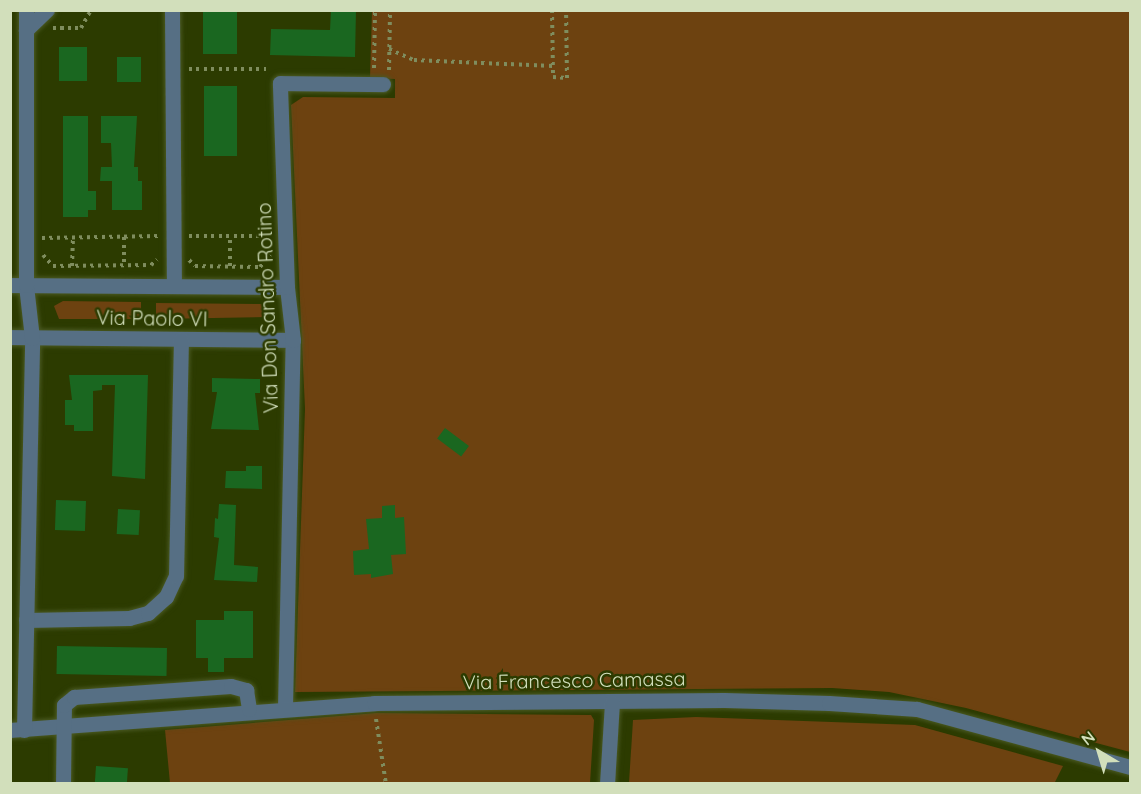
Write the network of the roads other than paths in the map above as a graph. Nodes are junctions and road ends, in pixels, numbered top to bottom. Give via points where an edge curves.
1 (26, 10) edge
2 (47, 10) edge
3 (172, 10) edge
4 (26, 30) junction
5 (383, 84) dead end
6 (18, 285) edge
7 (174, 286) junction
8 (287, 287) junction
9 (10, 338) edge
10 (32, 338) junction
11 (181, 339) junction
12 (293, 340) junction
13 (26, 620) junction
14 (612, 702) junction
15 (285, 707) junction
16 (249, 710) junction
17 (65, 727) junction
18 (17, 730) edge
19 (1131, 767) edge
20 (63, 783) edge
21 (607, 783) edge

1 - 4 street
2 - 4 street
3 - 7 street
4 - 6 street
5 - 8 street, Via Don Sandro Rotino via 280,83
6 - 7 street, Via Paolo VI
6 - 10 street
7 - 8 street, Via Paolo VI
8 - 12 street, Via Don Sandro Rotino
9 - 10 street, Via Paolo VI
10 - 11 street, Via Paolo VI
10 - 13 street
11 - 12 street, Via Paolo VI
11 - 13 street via 176,576 166,597 148,613 129,618
12 - 15 street, Via Don Sandro Rotino
13 - 18 street
14 - 15 street, Via Francesco Camassa
14 - 19 street, Via Francesco Camassa via 724,700 917,710
14 - 21 street
15 - 16 street, Via Francesco Camassa
16 - 17 street, Via Francesco Camassa
16 - 17 street via 246,690 231,686 74,697 64,705
17 - 18 street, Via Francesco Camassa
17 - 20 street

